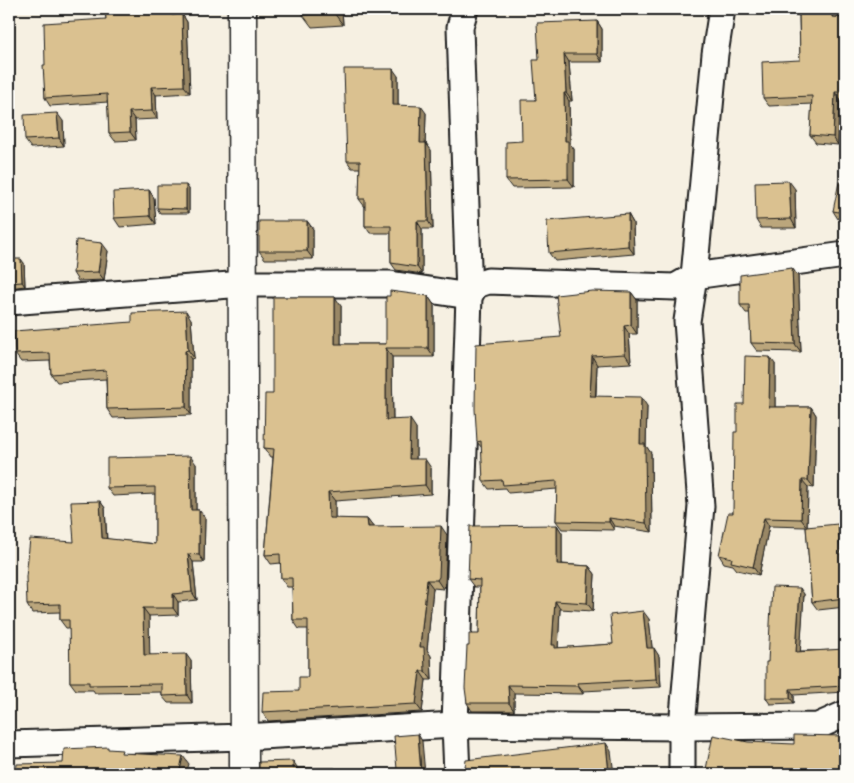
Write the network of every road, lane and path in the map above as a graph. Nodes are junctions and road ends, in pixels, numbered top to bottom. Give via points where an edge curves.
1 (242, 9) edge
2 (465, 9) edge
3 (722, 9) edge
4 (845, 255) edge
5 (694, 276) junction
6 (243, 284) junction
7 (469, 296) junction
8 (9, 302) edge
9 (845, 714) edge
10 (455, 724) junction
11 (682, 727) junction
12 (244, 737) junction
13 (9, 744) edge
14 (244, 774) edge
15 (457, 774) edge
16 (682, 774) edge

1 - 6 street
2 - 7 street via 460,27
3 - 5 street
4 - 5 street
5 - 7 street via 675,286 488,280 476,285
5 - 11 street via 687,321 701,506
6 - 7 street via 390,284
6 - 8 street
6 - 12 street
7 - 10 street
9 - 11 street via 818,726
10 - 11 street
10 - 12 street
10 - 15 street
11 - 16 street
12 - 13 street
12 - 14 street

